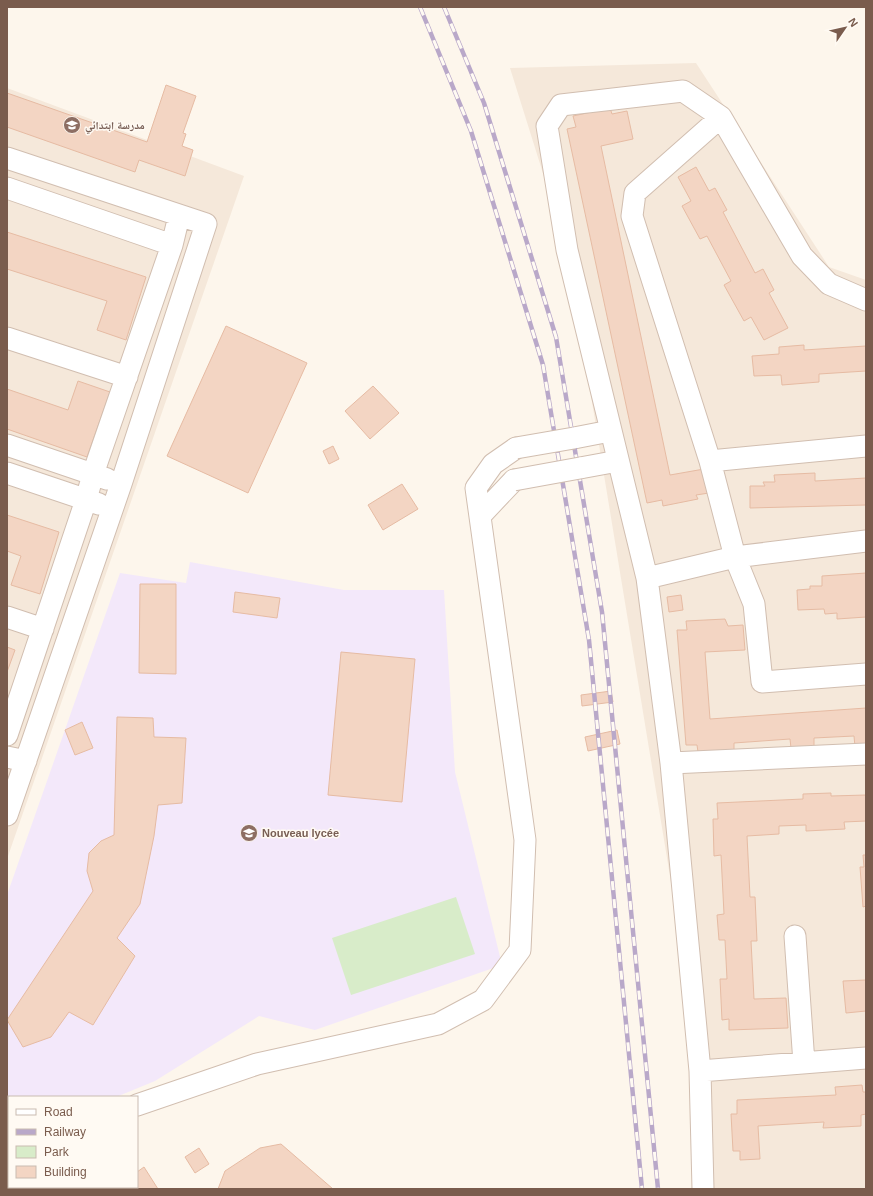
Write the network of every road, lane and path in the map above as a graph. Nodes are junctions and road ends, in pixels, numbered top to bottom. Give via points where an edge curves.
1 (721, 117) junction
2 (7, 158) edge
3 (7, 188) edge
4 (180, 216) junction
5 (172, 246) junction
6 (866, 300) edge
7 (7, 338) edge
8 (127, 377) junction
9 (610, 431) junction
10 (7, 445) edge
11 (866, 446) edge
12 (618, 461) junction
13 (710, 461) junction
14 (7, 473) edge
15 (94, 474) junction
16 (121, 484) junction
17 (86, 500) junction
18 (112, 509) junction
19 (480, 516) junction
20 (866, 541) edge
21 (735, 557) junction
22 (646, 578) junction
23 (7, 617) edge
24 (43, 629) junction
25 (866, 674) edge
26 (7, 735) edge
27 (866, 754) edge
28 (16, 759) edge
29 (671, 763) junction
30 (7, 815) edge
31 (795, 936) dead end
32 (866, 1058) edge
33 (804, 1063) junction
34 (700, 1071) junction
35 (138, 1105) edge
36 (703, 1189) edge

1 - 6 street via 802,256 829,284
1 - 9 street via 683,91 561,105 546,126 567,250
1 - 13 street via 635,193 632,216
2 - 4 street
3 - 5 street
4 - 5 street
4 - 16 street via 206,224
5 - 8 street
7 - 8 street
8 - 15 street
9 - 12 street
9 - 19 street, bridge via 516,448 493,464 476,488
10 - 15 street
11 - 13 street
12 - 19 street, bridge via 514,480
12 - 22 street
13 - 21 street
14 - 17 street
15 - 16 street
15 - 17 street
16 - 18 street
17 - 18 street
17 - 24 street
18 - 28 street
19 - 35 street via 525,840 520,950 483,1000 438,1024 257,1064
20 - 21 street
21 - 22 street
21 - 25 street via 754,604 762,682
22 - 29 street
23 - 24 street
24 - 26 street
27 - 29 street
28 - 30 street
29 - 34 street
31 - 33 street
32 - 33 street
33 - 34 street
34 - 36 street

